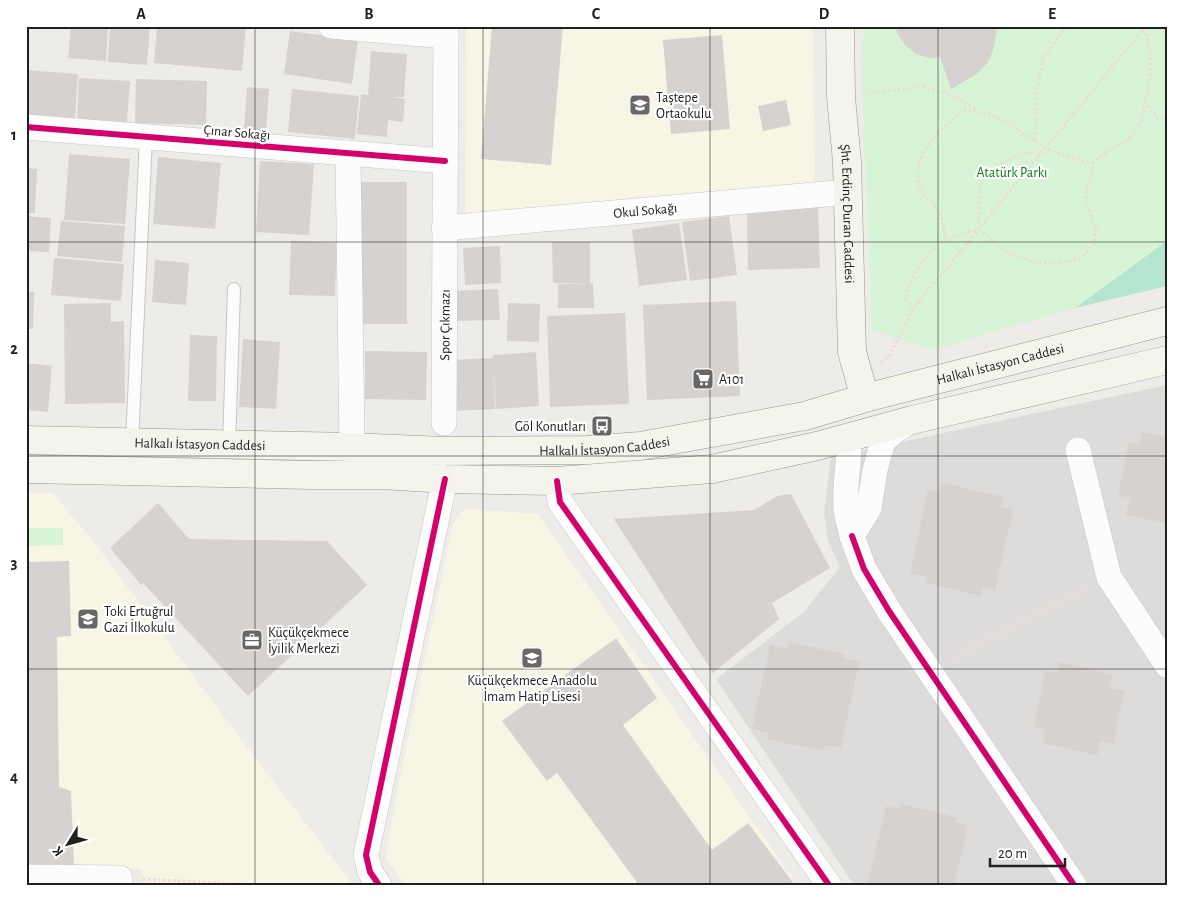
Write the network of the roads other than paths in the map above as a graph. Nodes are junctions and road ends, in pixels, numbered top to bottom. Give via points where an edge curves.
1 (331, 26) edge
2 (840, 26) edge
3 (446, 31) edge
4 (26, 127) edge
5 (146, 137) junction
6 (348, 153) junction
7 (445, 161) junction
8 (848, 192) junction
9 (444, 228) junction
10 (234, 289) dead end
11 (1167, 321) edge
12 (1167, 360) edge
13 (865, 398) junction
14 (912, 420) junction
15 (444, 423) dead end
16 (849, 437) junction
17 (26, 440) edge
18 (132, 442) junction
19 (230, 445) junction
20 (352, 447) junction
21 (1078, 450) dead end
22 (443, 451) junction
23 (26, 469) edge
24 (445, 479) junction
25 (557, 481) junction
26 (852, 536) junction
27 (1167, 665) edge
28 (26, 877) edge
29 (120, 878) road end
30 (379, 885) edge
31 (829, 885) edge
32 (1074, 885) edge

1 - 3 street
2 - 8 main road, Şht. Erdinç Duran Caddesi
3 - 7 street, Spor Çıkmazı
4 - 5 street, Çınar Sokağı
5 - 6 street, Çınar Sokağı
5 - 18 lane
6 - 7 street, Çınar Sokağı
6 - 20 street
7 - 9 street, Spor Çıkmazı
8 - 9 street, Okul Sokağı
8 - 13 main road, Şht. Erdinç Duran Caddesi via 852,352
9 - 15 street, Spor Çıkmazı
10 - 19 lane
11 - 13 main road, Halkalı İstasyon Caddesi
12 - 14 main road, Halkalı İstasyon Caddesi
13 - 14 main road
13 - 22 main road, Halkalı İstasyon Caddesi via 805,416 640,446 588,450
14 - 16 main road, Halkalı İstasyon Caddesi
14 - 26 street via 883,441 869,508
16 - 25 main road, Halkalı İstasyon Caddesi via 712,468
16 - 26 street via 846,510
17 - 18 main road, Halkalı İstasyon Caddesi
18 - 19 main road, Halkalı İstasyon Caddesi
19 - 20 main road, Halkalı İstasyon Caddesi
20 - 22 main road, Halkalı İstasyon Caddesi
21 - 27 street via 1109,577
22 - 24 main road
23 - 24 main road, Halkalı İstasyon Caddesi
24 - 25 main road, Halkalı İstasyon Caddesi
24 - 30 street via 366,856 370,872
25 - 31 street via 560,502
26 - 32 street via 864,569 928,671
28 - 29 street

